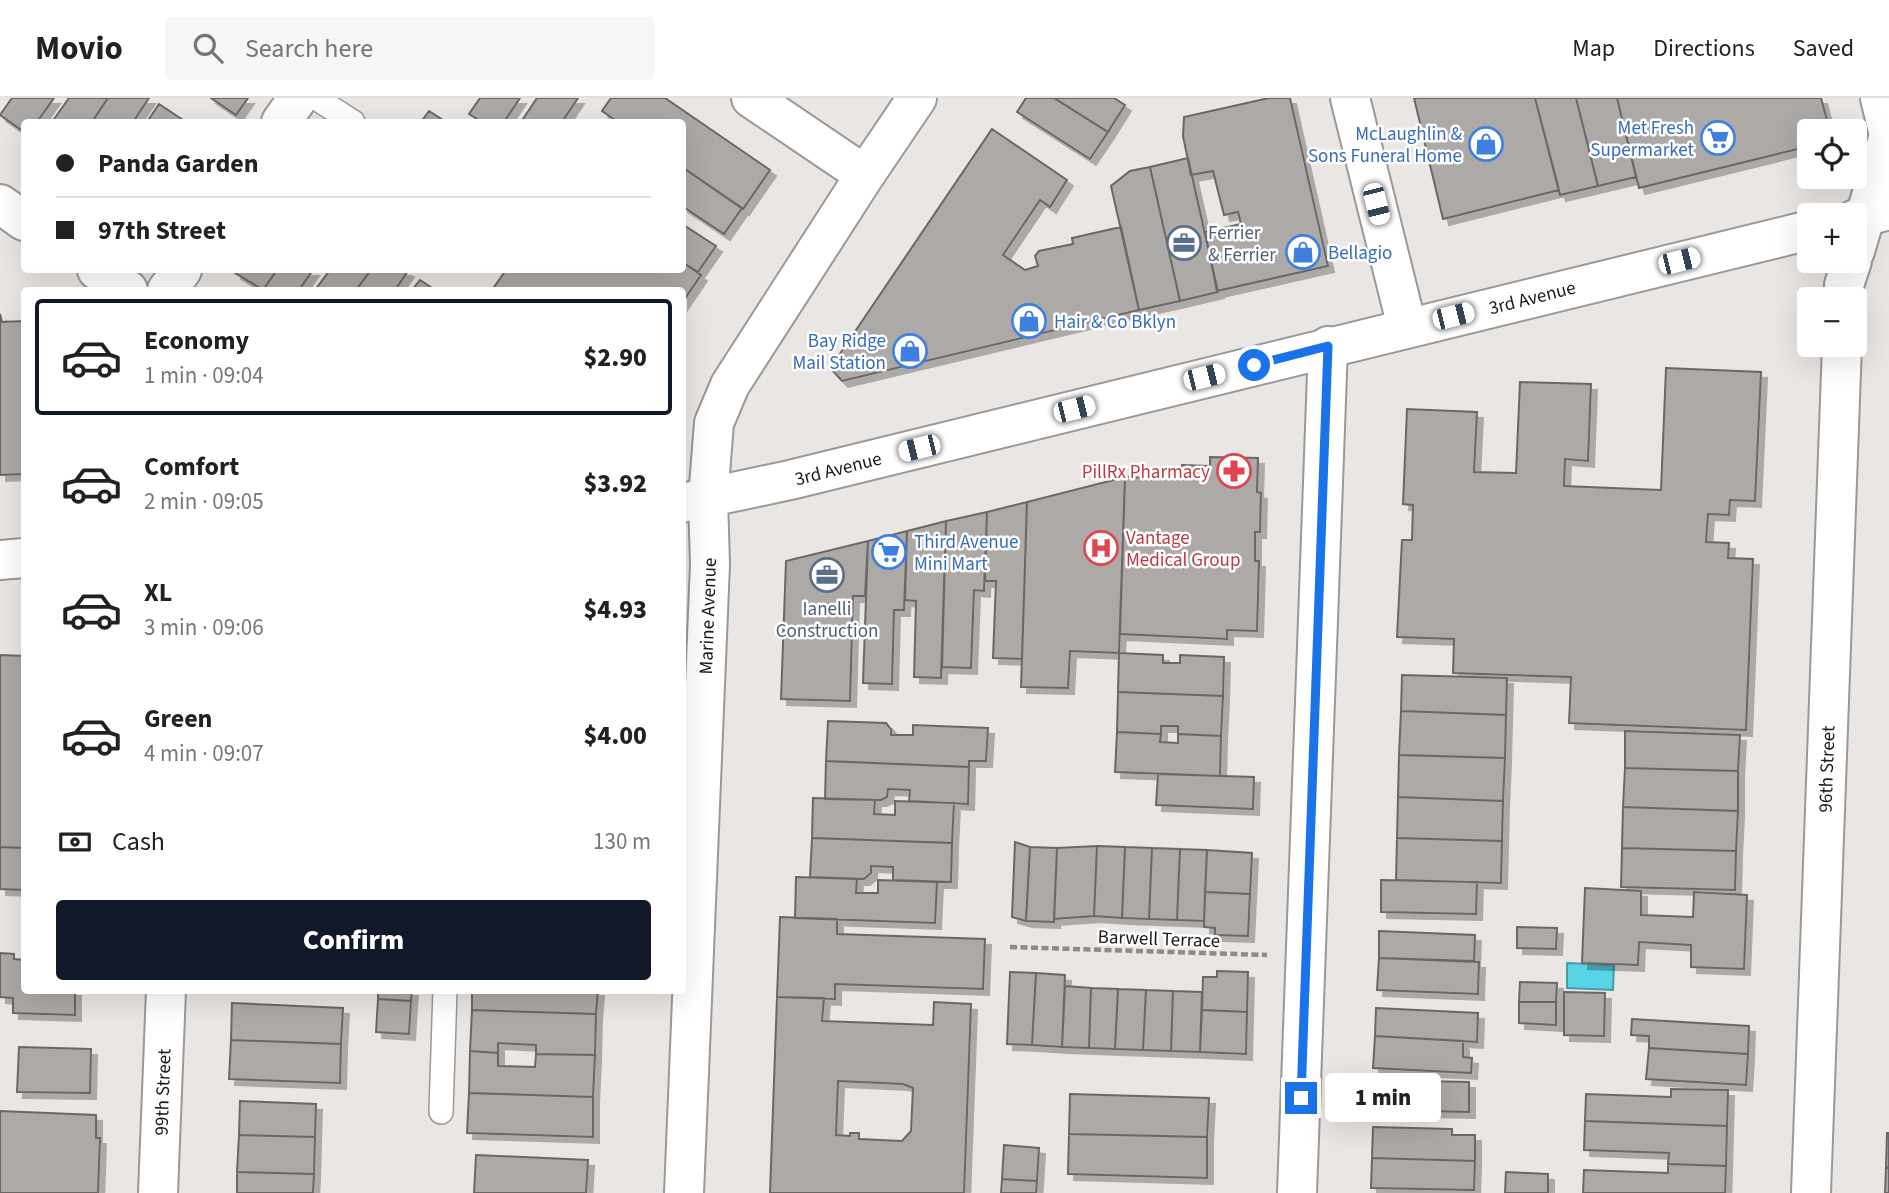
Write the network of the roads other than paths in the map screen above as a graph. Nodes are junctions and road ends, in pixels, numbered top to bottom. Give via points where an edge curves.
1 (298, 98) edge
2 (316, 98) edge
3 (751, 98) edge
4 (917, 98) edge
5 (1350, 98) edge
6 (1880, 98) edge
7 (283, 119) edge
8 (348, 119) edge
9 (865, 175) junction
10 (0, 204) edge
11 (21, 219) edge
12 (1867, 220) edge
13 (1797, 233) edge
14 (102, 273) edge
15 (123, 287) edge
16 (1407, 327) junction
17 (1328, 346) junction
18 (1842, 357) edge
19 (695, 501) edge
20 (21, 558) edge
21 (0, 560) edge
22 (688, 969) edge
23 (166, 994) edge
24 (445, 994) edge
25 (441, 1112) dead end
26 (158, 1193) edge
27 (684, 1193) edge
28 (1297, 1193) edge
29 (1811, 1193) edge

1 - 7 street
2 - 8 lane
3 - 9 street
4 - 9 street, Marine Avenue
5 - 16 street
6 - 12 street via 1889,135
9 - 19 street, Marine Avenue via 730,385 714,423
10 - 11 street
13 - 16 street, 3rd Avenue
14 - 15 street
16 - 17 street, 3rd Avenue
17 - 19 street, 3rd Avenue
17 - 28 street
18 - 29 street, 96th Street
19 - 22 street, Marine Avenue via 710,564
20 - 21 street
22 - 27 street, Marine Avenue
23 - 26 street, 99th Street
24 - 25 lane

